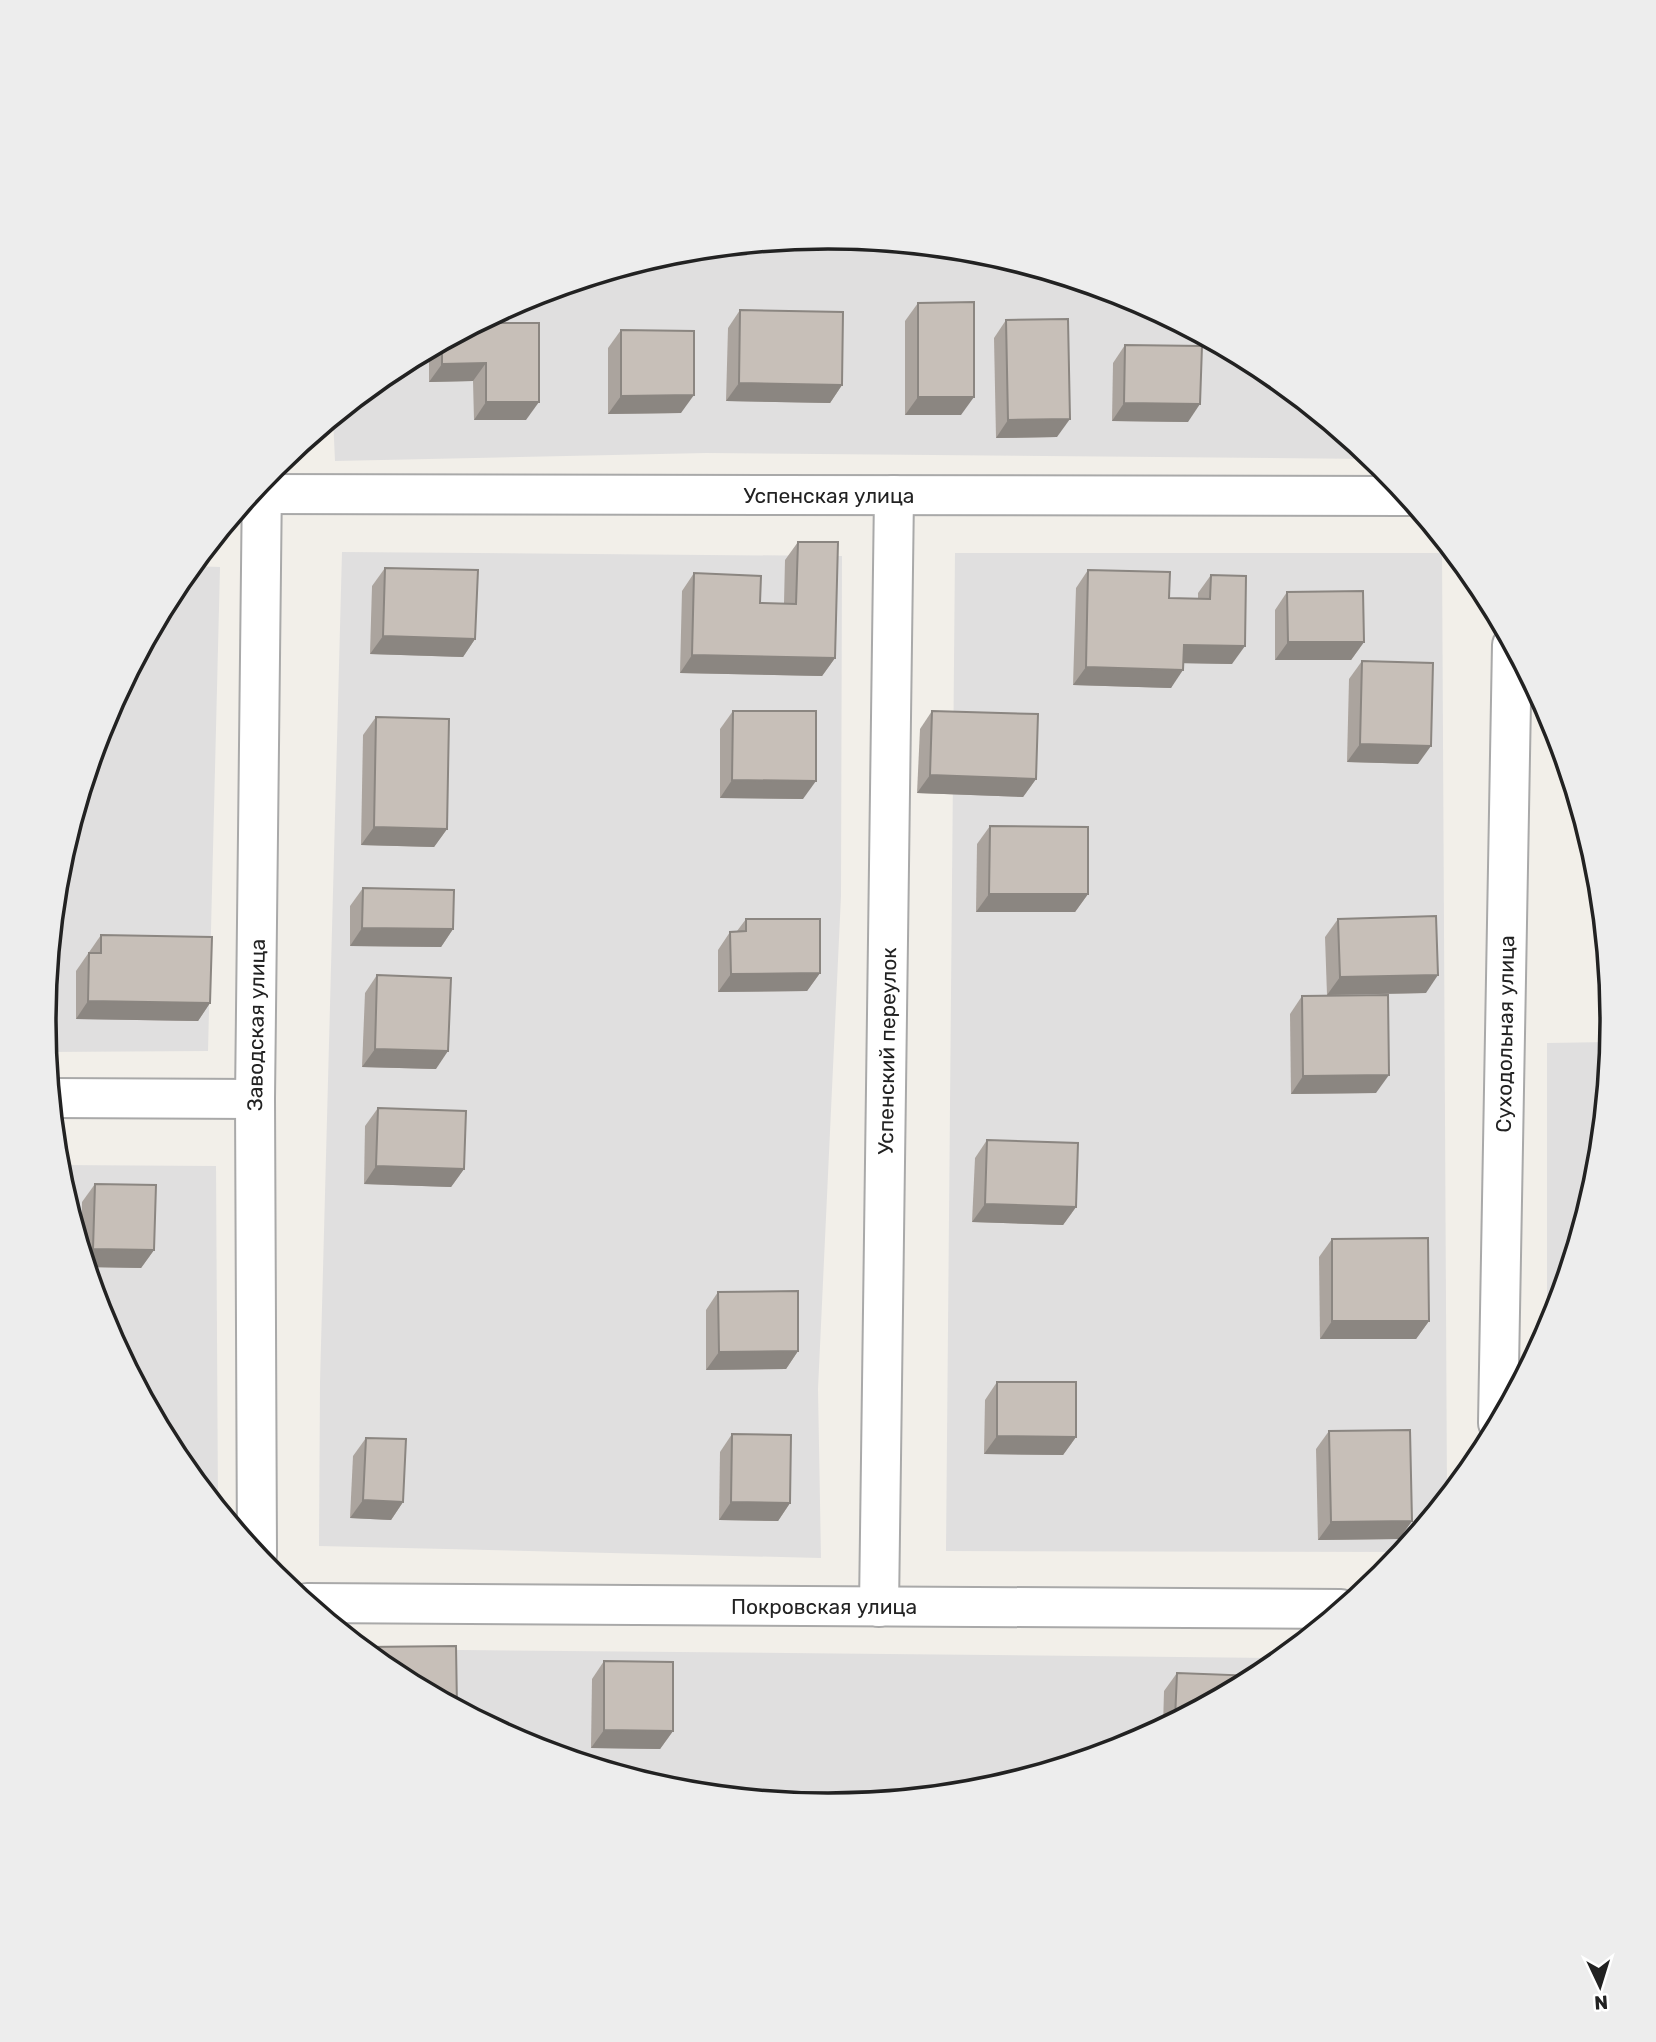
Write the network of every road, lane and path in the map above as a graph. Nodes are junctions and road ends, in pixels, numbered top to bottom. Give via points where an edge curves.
1 (268, 490) edge
2 (894, 495) junction
3 (1393, 496) edge
4 (258, 501) edge
5 (1512, 664) edge
6 (61, 1098) edge
7 (255, 1099) junction
8 (1498, 1404) edge
9 (257, 1540) edge
10 (322, 1603) edge
11 (879, 1606) junction
12 (1327, 1609) edge

1 - 2 street, Успенская улица
2 - 3 street, Успенская улица
2 - 11 street, Успенский переулок
4 - 7 street, Заводская улица
5 - 8 street, Суходольная улица
6 - 7 street
7 - 9 street, Заводская улица
10 - 11 street, Покровская улица
11 - 12 street, Покровская улица

